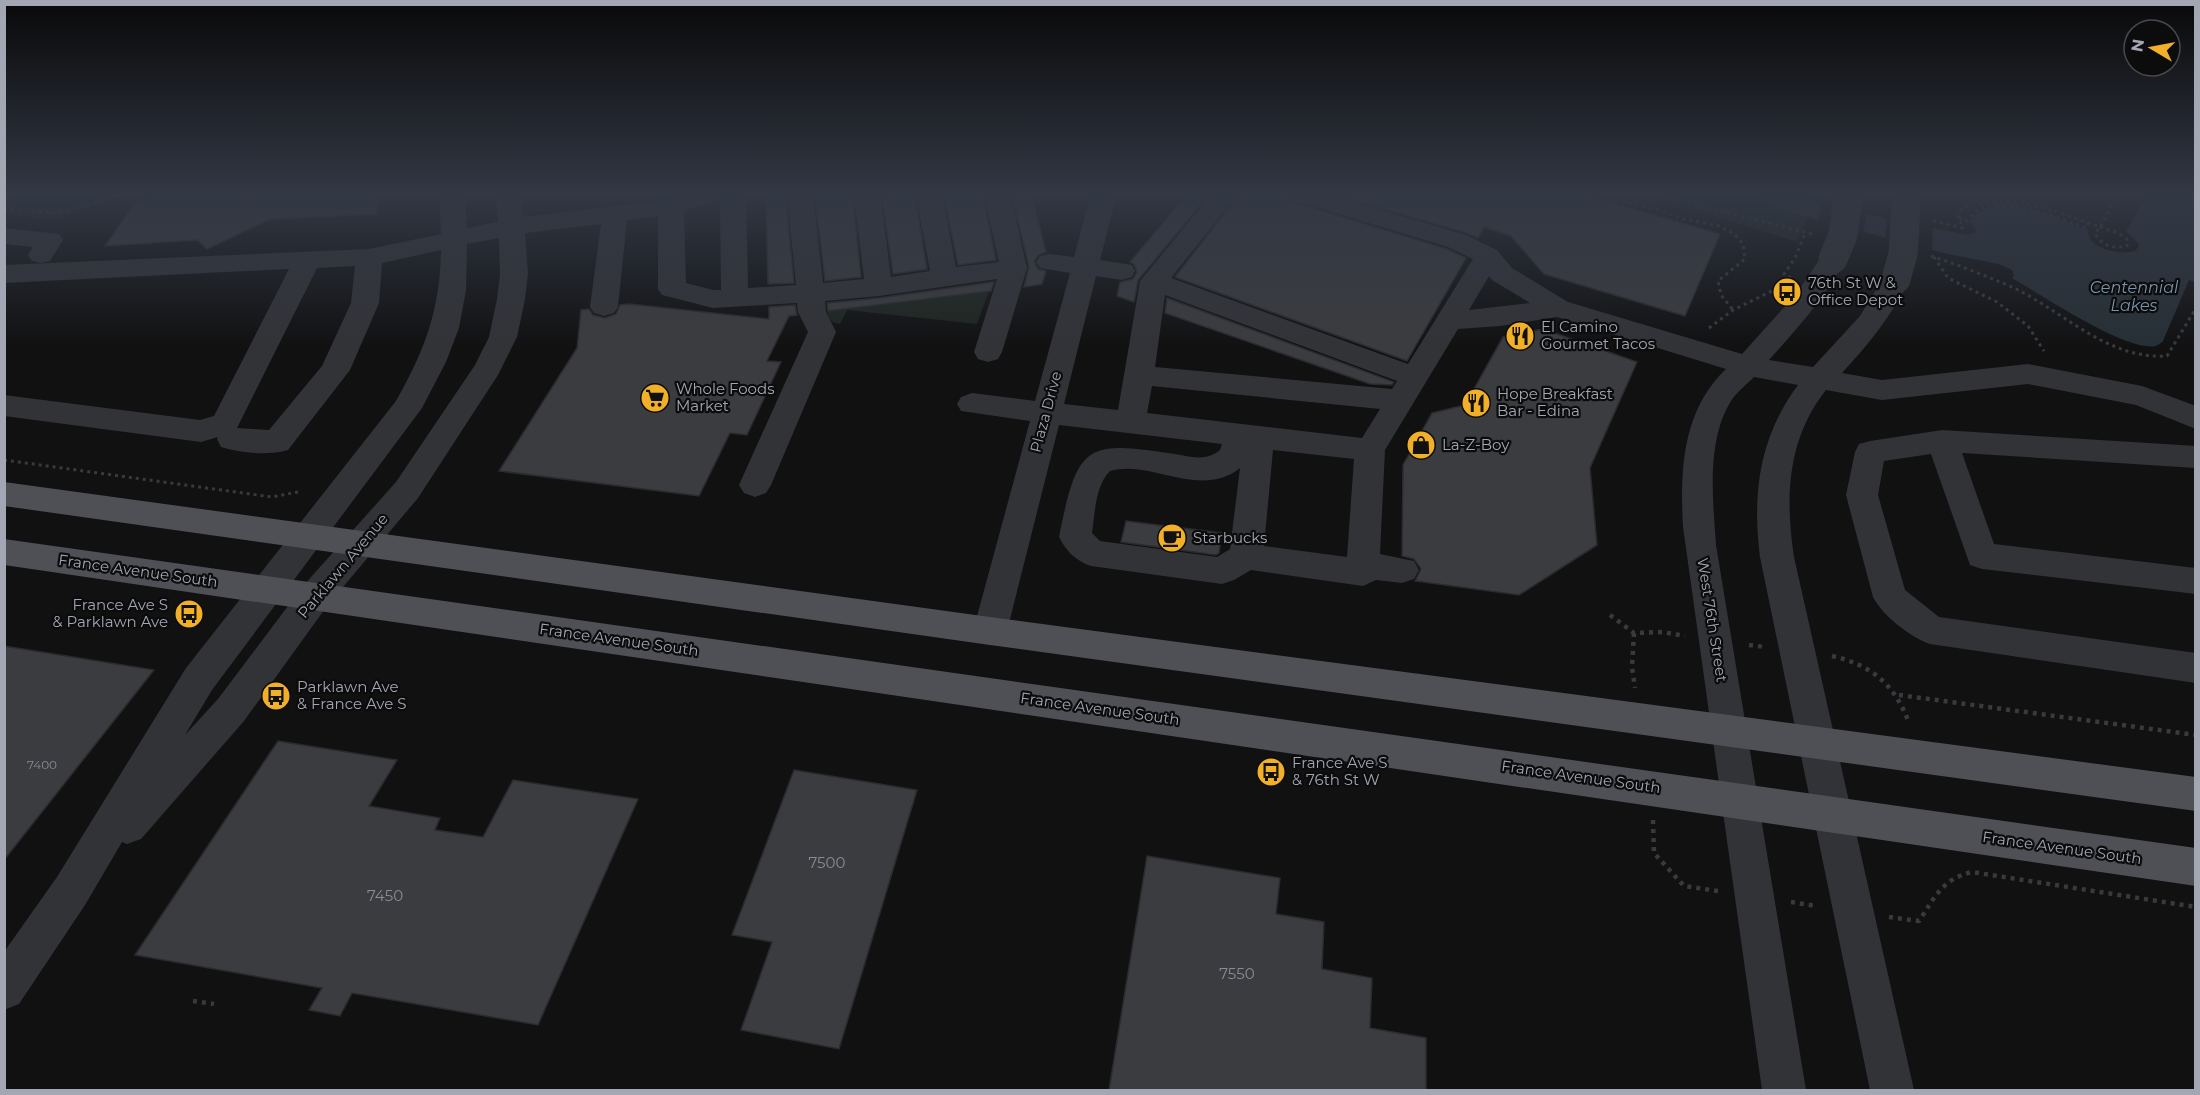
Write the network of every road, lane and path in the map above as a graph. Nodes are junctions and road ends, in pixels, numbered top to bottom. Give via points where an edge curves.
1 (47, 245) edge
2 (425, 245) edge
3 (454, 245) edge
4 (512, 245) edge
5 (611, 245) edge
6 (671, 245) edge
7 (734, 245) edge
8 (805, 245) edge
9 (874, 245) edge
10 (939, 245) edge
11 (1009, 245) edge
12 (1090, 245) edge
13 (1183, 245) edge
14 (1465, 245) edge
15 (1743, 245) edge
16 (1800, 245) edge
17 (1822, 245) edge
18 (1903, 245) edge
19 (2109, 245) edge
20 (2127, 245) edge
21 (1825, 247) joint
22 (1924, 254) dead end
23 (41, 255) dead end
24 (1488, 256) junction
25 (369, 257) junction
26 (1934, 257) junction
27 (308, 260) junction
28 (1049, 262) dead end
29 (1084, 266) junction
30 (1014, 268) junction
31 (1122, 271) dead end
32 (4, 274) edge
33 (1784, 274) dead end
34 (945, 278) junction
35 (1794, 280) dead end
36 (1154, 281) junction
37 (879, 287) junction
38 (810, 293) junction
39 (735, 297) junction
40 (604, 307) dead end
41 (1558, 308) junction
42 (2196, 308) edge
43 (1733, 310) junction
44 (1451, 320) junction
45 (1703, 333) dead end
46 (988, 352) dead end
47 (1748, 366) junction
48 (1137, 375) junction
49 (1820, 378) junction
50 (2062, 381) junction
51 (1407, 389) junction
52 (972, 404) dead end
53 (4, 405) edge
54 (1045, 413) junction
55 (2196, 418) edge
56 (1131, 422) junction
57 (1248, 436) junction
58 (232, 439) dead end
59 (1942, 441) junction
60 (1370, 450) junction
61 (2196, 457) edge
62 (4, 460) edge
63 (755, 485) dead end
64 (298, 492) dead end
65 (4, 494) edge
66 (309, 536) junction
67 (361, 543) junction
68 (4, 552) edge
69 (1246, 556) junction
70 (1363, 565) junction
71 (1402, 570) dead end
72 (2196, 581) edge
73 (267, 590) junction
74 (315, 596) junction
75 (1610, 615) dead end
76 (990, 632) junction
77 (1662, 632) dead end
78 (1634, 633) junction
79 (1632, 668) dead end
80 (2196, 668) edge
81 (1899, 695) dead end
82 (1730, 731) junction
83 (2196, 735) edge
84 (1817, 743) junction
85 (2196, 794) edge
86 (1739, 800) junction
87 (1832, 814) junction
88 (1654, 853) dead end
89 (2196, 867) edge
90 (1956, 876) dead end
91 (1684, 885) dead end
92 (71, 891) junction
93 (2196, 907) edge
94 (4, 989) edge
95 (193, 1000) dead end
96 (214, 1004) dead end
97 (1784, 1090) edge
98 (1892, 1090) edge

1 - 23 street
2 - 25 street
3 - 66 street, Parklawn Avenue via 452,298 429,369 406,408
4 - 67 street, Parklawn Avenue via 514,273 503,337 488,368 406,490
5 - 40 street
6 - 39 street via 672,289 713,298
7 - 39 street
8 - 38 street
9 - 37 street
10 - 34 street
11 - 30 street
12 - 29 street, Plaza Drive
13 - 36 street
14 - 24 street
15 - 43 path via 1745,259 1718,281 1721,295
16 - 33 path
17 - 21 path
18 - 49 street, bridge via 1896,279 1885,300 1860,335
19 - 20 path
21 - 47 street, West 76th Street via 1817,288
22 - 26 path
24 - 41 street via 1502,274
24 - 44 street
25 - 27 street
25 - 58 street via 365,303 335,370 277,442
26 - 42 path via 2005,284 2112,346 2149,357 2167,356
26 - 50 path via 1948,278 1997,302 2028,326
27 - 32 street
27 - 53 street via 225,423 201,431
28 - 29 street
29 - 31 street
29 - 54 street, Plaza Drive
30 - 34 street
30 - 46 street
34 - 37 street
35 - 43 path
36 - 48 street
36 - 51 street
37 - 38 street
38 - 39 street
38 - 63 street via 812,312 822,333
41 - 44 street
41 - 47 street
43 - 45 path
44 - 51 street
47 - 49 street
47 - 82 street, West 76th Street via 1728,385 1708,419 1697,506
48 - 51 street
48 - 56 street
49 - 50 street via 1881,390 2028,374
49 - 84 street via 1789,425 1777,456 1771,489 1777,557
50 - 55 street via 2142,396
51 - 60 street
52 - 54 street
54 - 56 street
54 - 76 street, Plaza Drive
56 - 57 street
57 - 60 street
57 - 69 street
57 - 69 street via 1226,465 1207,470 1117,458 1098,464 1088,477 1075,537 1091,554 1222,571
59 - 61 street
59 - 72 street via 1982,556
59 - 80 street via 1870,452 1862,495 1890,597 1930,630
60 - 70 street
62 - 64 path via 272,497
65 - 66 main road
66 - 67 main road
66 - 73 street, Parklawn Avenue
67 - 74 street, Parklawn Avenue
67 - 76 main road
68 - 73 main road, France Avenue South
69 - 70 street via 1363,573
70 - 71 street
73 - 74 main road, France Avenue South
73 - 92 street, Parklawn Avenue via 200,679
74 - 86 main road, France Avenue South
74 - 92 street, Parklawn Avenue via 231,710
75 - 78 path
76 - 82 main road
77 - 78 path
78 - 79 path
81 - 83 path
82 - 84 main road
82 - 86 street, West 76th Street
84 - 85 main road
84 - 87 street
86 - 87 main road, France Avenue South
86 - 97 street, West 76th Street
87 - 89 main road, France Avenue South
87 - 98 street
88 - 91 path
90 - 93 path via 1972,872
92 - 94 street, Parklawn Avenue
95 - 96 path

